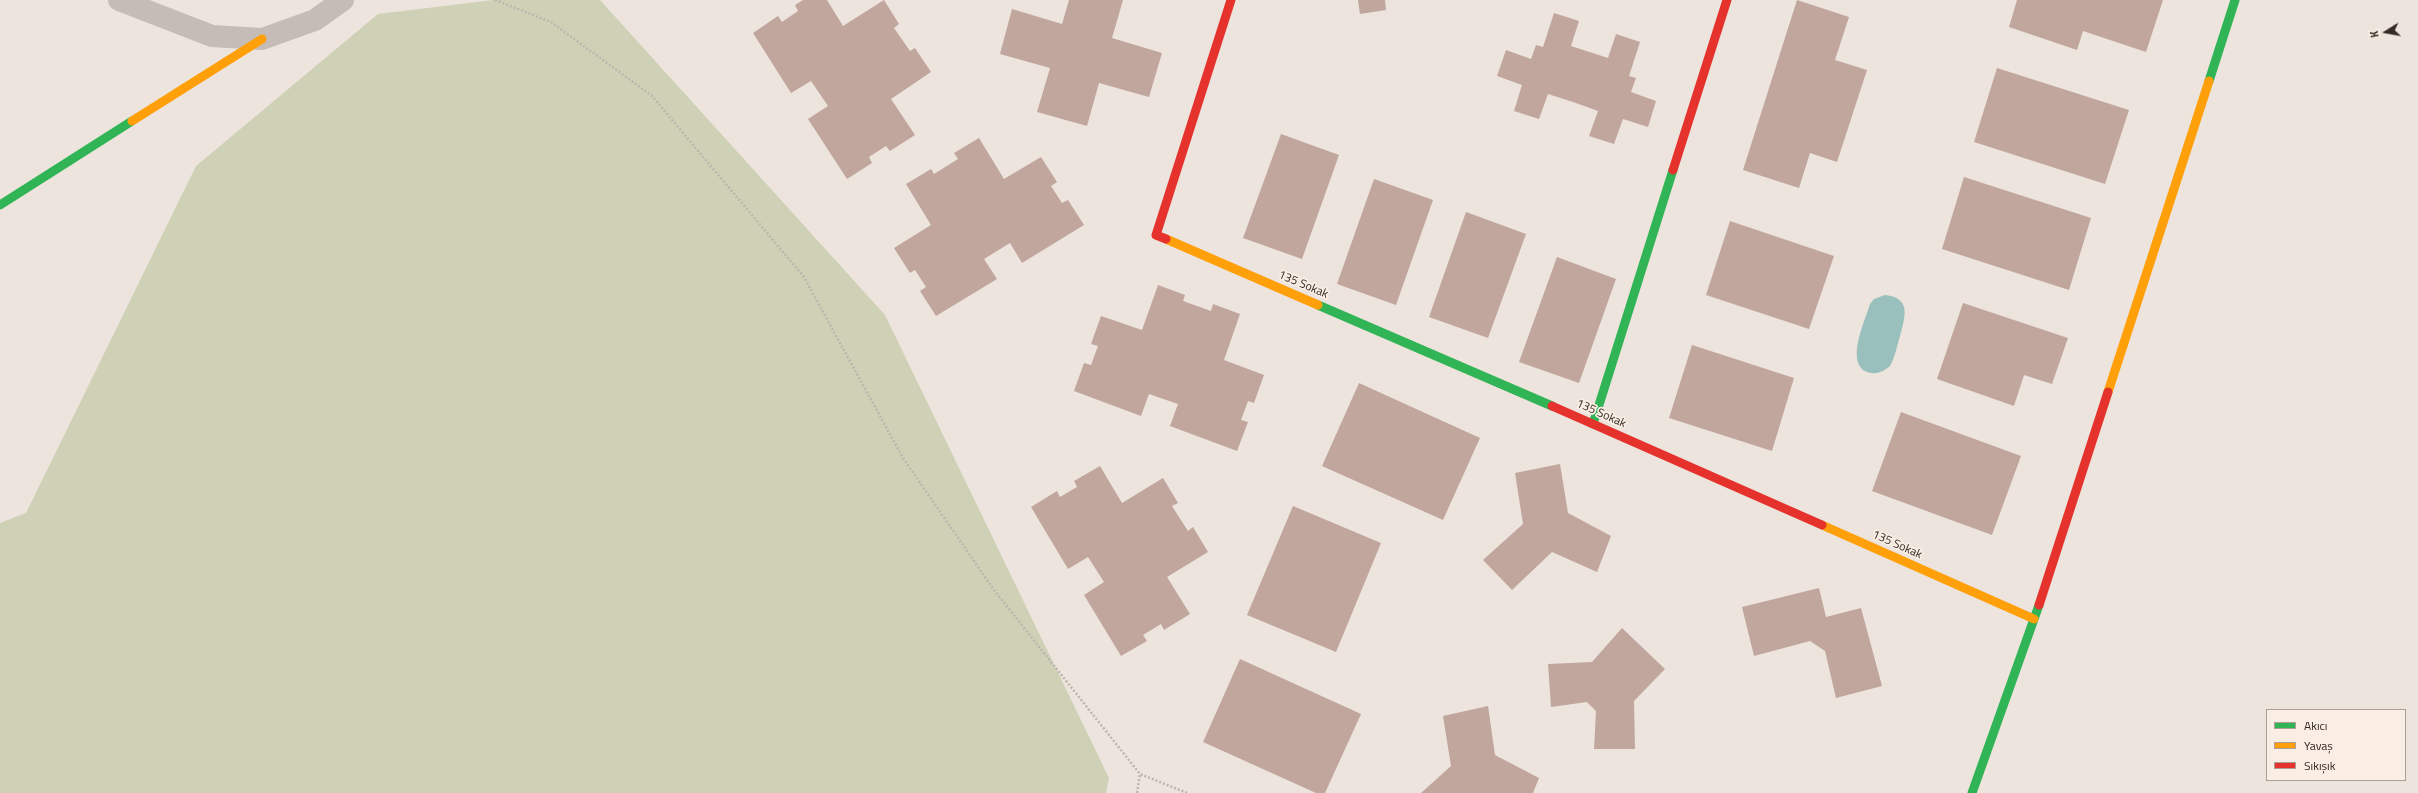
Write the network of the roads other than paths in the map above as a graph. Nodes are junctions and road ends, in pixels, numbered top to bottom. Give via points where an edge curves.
1 (119, 0) edge
2 (343, 0) edge
3 (1231, 0) edge
4 (1727, 0) edge
5 (2236, 0) edge
6 (262, 39) junction
7 (0, 205) edge
8 (1593, 424) junction
9 (2034, 619) junction
10 (1972, 793) edge

1 - 6 street via 212,36
2 - 6 street via 315,20
3 - 8 street, 135 Sokak via 1156,235
4 - 8 street
5 - 9 street
6 - 7 street
8 - 9 street, 135 Sokak
9 - 10 street

